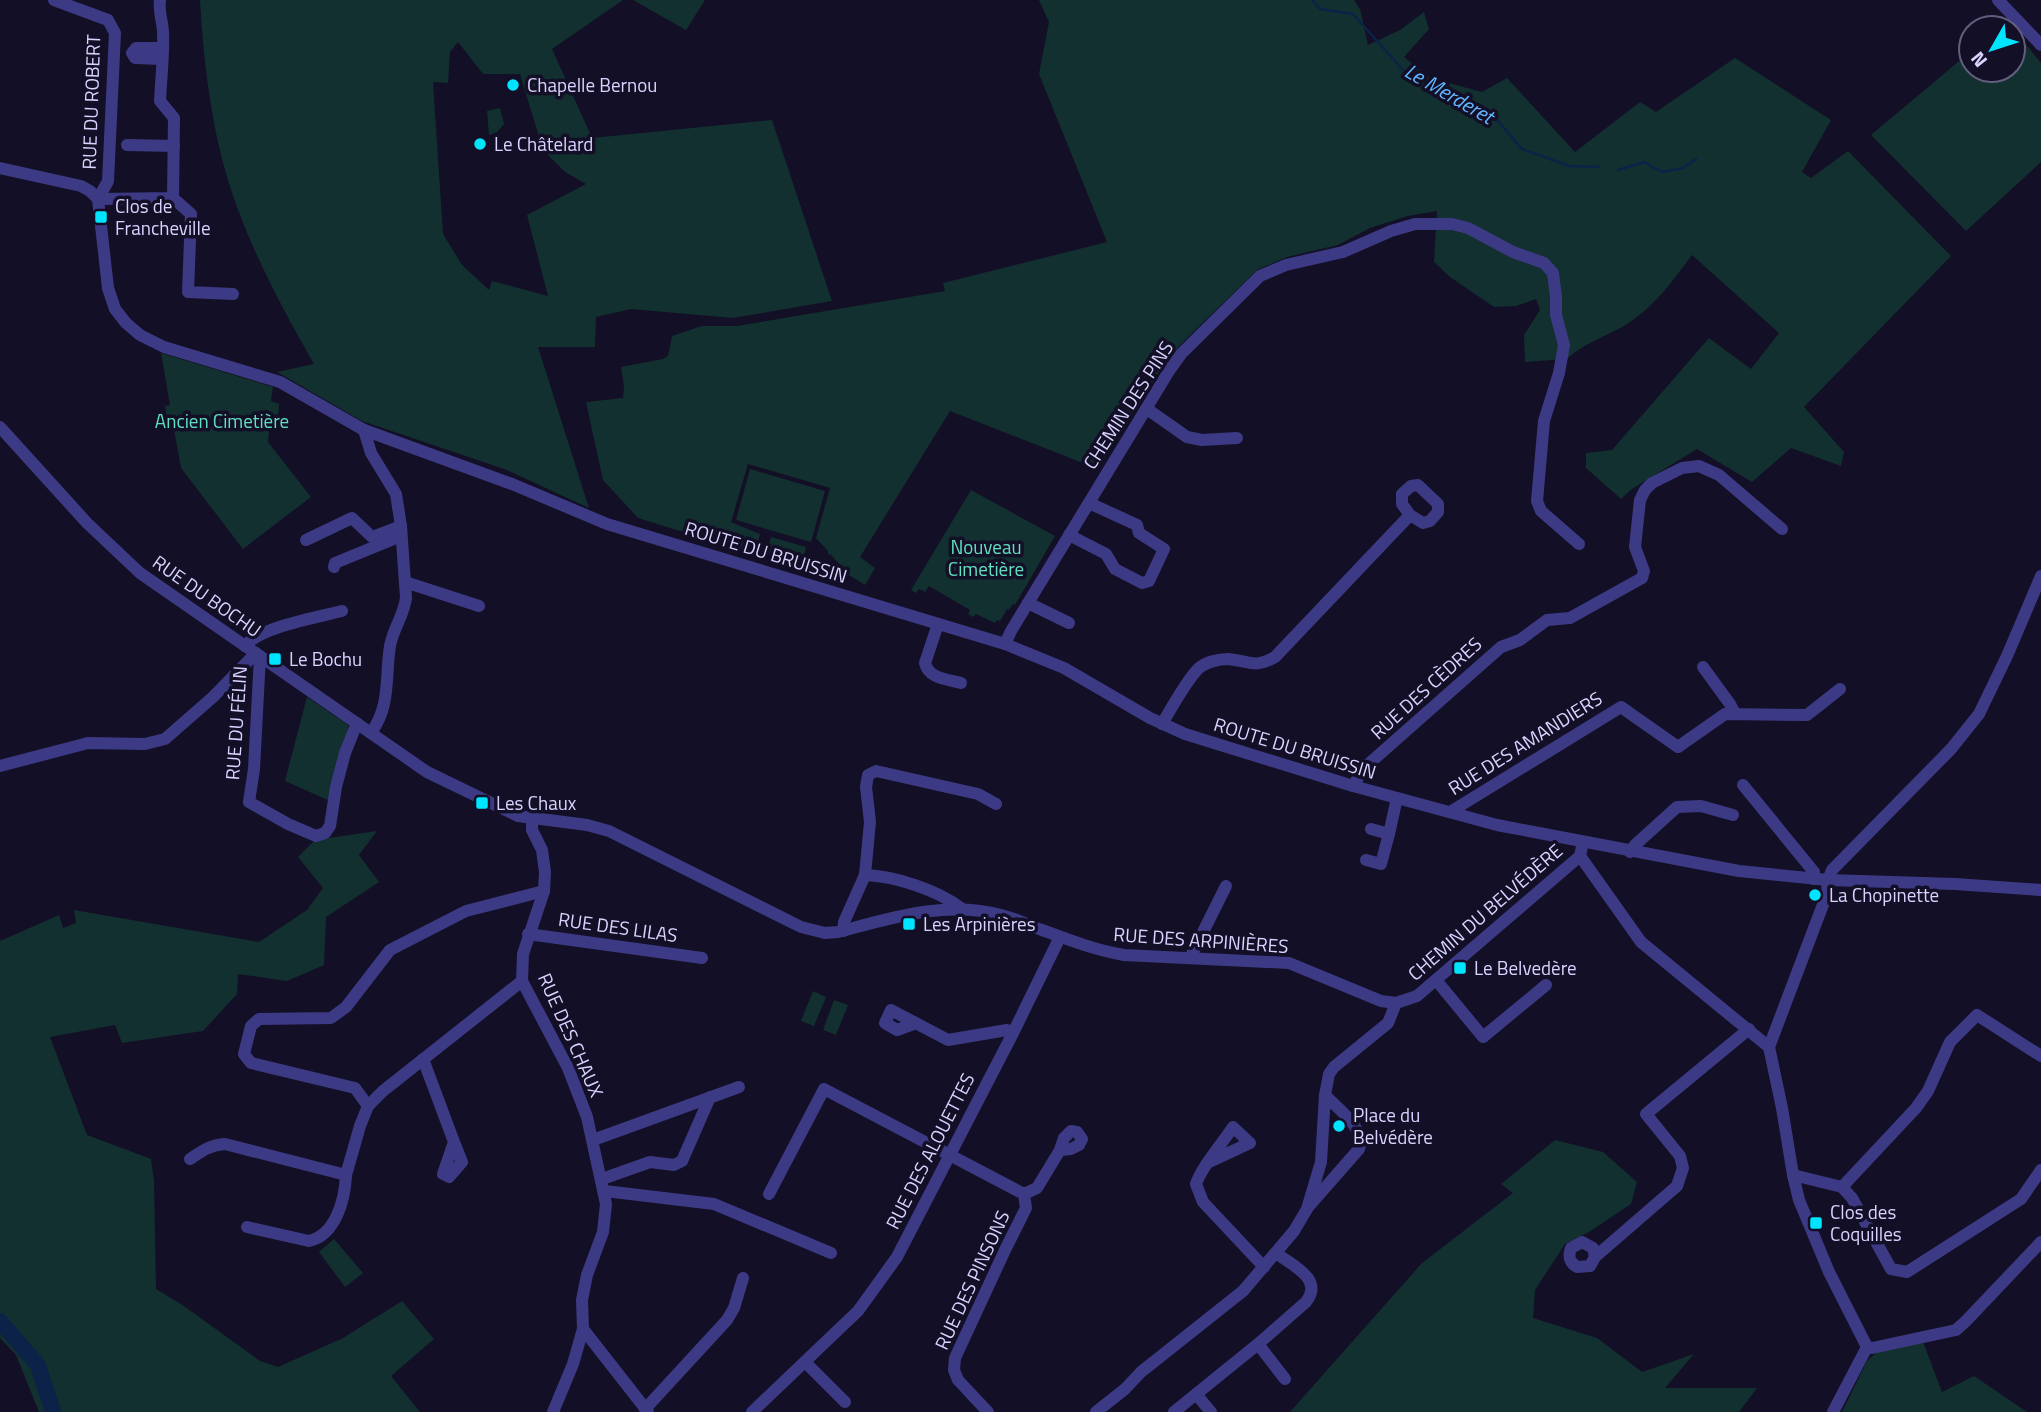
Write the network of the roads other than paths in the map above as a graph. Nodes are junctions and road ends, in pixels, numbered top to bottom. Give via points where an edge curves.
1 (54, 0) edge
2 (160, 0) edge
3 (1998, 0) edge
4 (2041, 45) edge
5 (127, 145) dead end
6 (174, 146) junction
7 (0, 168) edge
8 (173, 198) junction
9 (98, 200) junction
10 (233, 294) dead end
11 (1147, 409) junction
12 (0, 427) edge
13 (364, 430) junction
14 (1237, 438) dead end
15 (1089, 503) junction
16 (1410, 515) dead end
17 (1782, 529) dead end
18 (401, 531) junction
19 (1069, 535) junction
20 (306, 540) dead end
21 (1579, 544) dead end
22 (334, 567) dead end
23 (2041, 576) edge
24 (405, 582) junction
25 (1028, 603) junction
26 (479, 606) dead end
27 (342, 611) dead end
28 (1069, 623) dead end
29 (938, 624) junction
30 (1005, 644) junction
31 (254, 652) junction
32 (1703, 667) dead end
33 (961, 683) dead end
34 (1840, 689) dead end
35 (1735, 714) junction
36 (357, 723) junction
37 (1162, 724) junction
38 (371, 733) junction
39 (0, 766) edge
40 (1743, 785) dead end
41 (1353, 786) junction
42 (1397, 798) junction
43 (996, 804) dead end
44 (1450, 812) junction
45 (1733, 815) dead end
46 (532, 819) junction
47 (1371, 829) dead end
48 (1389, 834) junction
49 (1583, 842) junction
50 (1630, 852) junction
51 (1580, 856) junction
52 (1366, 860) dead end
53 (865, 875) junction
54 (1814, 879) junction
55 (1828, 880) junction
56 (1226, 886) dead end
57 (2041, 890) edge
58 (544, 891) junction
59 (961, 908) junction
60 (843, 931) junction
61 (528, 934) junction
62 (1060, 937) junction
63 (702, 958) dead end
64 (1190, 958) junction
65 (1436, 980) junction
66 (523, 981) junction
67 (1546, 985) dead end
68 (1396, 1003) junction
69 (915, 1023) dead end
70 (1749, 1029) junction
71 (1013, 1032) junction
72 (1769, 1047) junction
73 (2041, 1056) edge
74 (423, 1059) junction
75 (739, 1087) dead end
76 (1325, 1095) junction
77 (710, 1097) junction
78 (368, 1106) junction
79 (593, 1140) junction
80 (454, 1142) dead end
81 (1060, 1150) dead end
82 (950, 1154) junction
83 (190, 1159) dead end
84 (1209, 1162) dead end
85 (1321, 1162) junction
86 (1342, 1169) junction
87 (2041, 1170) edge
88 (346, 1175) junction
89 (1793, 1175) junction
90 (603, 1185) junction
91 (1842, 1188) junction
92 (769, 1194) dead end
93 (1024, 1194) junction
94 (1307, 1209) junction
95 (247, 1227) dead end
96 (2041, 1242) edge
97 (831, 1253) dead end
98 (1276, 1253) junction
99 (1595, 1257) dead end
100 (1264, 1267) junction
101 (743, 1278) dead end
102 (583, 1329) junction
103 (1258, 1344) junction
104 (1867, 1347) junction
105 (805, 1362) junction
106 (1285, 1379) dead end
107 (1196, 1394) junction
108 (845, 1402) dead end
109 (646, 1410) edge
110 (553, 1412) edge
111 (752, 1412) edge
112 (988, 1412) edge
113 (1096, 1412) edge
114 (1174, 1412) edge
115 (1211, 1412) edge
116 (1833, 1412) edge

1 - 9 street, RUE DU ROBERT via 108,20 115,33 108,181
2 - 6 street via 160,101 174,118
3 - 4 street
5 - 6 street
6 - 8 street
7 - 9 street via 81,186
8 - 9 street
8 - 10 street via 191,214 188,292
9 - 13 street, ROUTE DU BRUISSIN via 108,288 126,323 164,347 280,382
11 - 14 street via 1187,437
11 - 15 street, CHEMIN DES PINS
11 - 21 street, CHEMIN DES PINS via 1181,354 1260,276 1343,252 1415,224 1468,228 1544,264 1553,273 1564,345 1544,421 1536,500 1541,511
12 - 31 street, RUE DU BOCHU via 115,551
13 - 18 street via 371,453 396,494
13 - 29 street, ROUTE DU BRUISSIN via 607,524
15 - 19 street, CHEMIN DES PINS
15 - 19 street via 1137,525 1139,533 1164,549 1149,582 1115,569 1106,554
16 - 37 street via 1275,657 1251,665 1227,659 1198,669
17 - 41 street, RUE DES CÈDRES via 1719,475 1699,466 1682,468 1651,483 1640,500 1635,547 1642,578 1570,618 1547,620 1520,640 1501,647 1364,768
18 - 20 street via 372,537 352,518
18 - 22 street
18 - 24 street
19 - 25 street, CHEMIN DES PINS
23 - 55 street via 1979,714 1951,749 1832,870
24 - 26 street
24 - 38 street via 405,610 390,644 384,709
25 - 28 street
25 - 30 street, CHEMIN DES PINS
27 - 31 street via 287,624 250,640
29 - 30 street, ROUTE DU BRUISSIN
29 - 33 street via 927,669 932,675
30 - 37 street, ROUTE DU BRUISSIN via 1064,668
31 - 36 street, RUE DU BOCHU
31 - 36 street, RUE DU FÉLIN via 254,769 249,802 316,836 325,832 331,826 336,787
31 - 39 street via 213,697 164,739 145,744 88,743
32 - 35 street
34 - 35 street, RUE DES AMANDIERS via 1807,715
35 - 44 street, RUE DES AMANDIERS via 1725,714 1678,747 1620,707
36 - 38 street, RUE DU BOCHU
37 - 41 street, ROUTE DU BRUISSIN via 1203,741
38 - 46 street, RUE DU BOCHU via 427,772
40 - 54 street via 1814,872
41 - 42 street, ROUTE DU BRUISSIN
42 - 44 street, ROUTE DU BRUISSIN
42 - 48 street
43 - 53 street via 978,794 940,785 876,771 868,775
44 - 49 street, ROUTE DU BRUISSIN
45 - 50 street via 1701,806 1677,807
46 - 58 street, RUE DES CHAUX via 542,850
46 - 60 street, RUE DES ARPINIÈRES via 609,831 801,927 825,933
47 - 48 street
48 - 52 street via 1381,864
49 - 50 street, ROUTE DU BRUISSIN
49 - 51 street, CHEMIN DU BELVÉDÈRE
50 - 54 street, ROUTE DU BRUISSIN
51 - 65 street, CHEMIN DU BELVÉDÈRE
51 - 70 street via 1641,942
53 - 59 street, RUE DES ARPINIÈRES via 921,888
53 - 60 street
54 - 55 street, ROUTE DU BRUISSIN
55 - 57 street, ROUTE DU BRUISSIN
55 - 72 street via 1827,894
56 - 64 street
58 - 61 street, RUE DES CHAUX
58 - 78 street via 466,911 390,950 346,1007 331,1018 259,1019 251,1026 244,1054 251,1063 355,1087
59 - 60 street, RUE DES ARPINIÈRES
59 - 62 street, RUE DES ARPINIÈRES via 1004,915
61 - 63 street, RUE DES LILAS
61 - 66 street, RUE DES CHAUX
62 - 64 street, RUE DES ARPINIÈRES via 1104,952
62 - 71 street, RUE DES ALOUETTES
64 - 68 street, RUE DES ARPINIÈRES via 1289,963
65 - 67 street via 1483,1037
65 - 68 street, CHEMIN DU BELVÉDÈRE via 1418,996
66 - 74 street
66 - 79 street, RUE DES CHAUX via 568,1068
68 - 76 street, CHEMIN DU BELVÉDÈRE via 1388,1023 1334,1067
69 - 71 street via 948,1040
70 - 72 street
70 - 99 street via 1646,1114 1680,1156 1683,1168 1677,1186
71 - 82 street, RUE DES ALOUETTES
72 - 89 street
73 - 91 street via 1977,1015 1950,1042 1916,1108
74 - 78 street
74 - 80 street
75 - 77 street
76 - 85 street, CHEMIN DU BELVÉDÈRE
76 - 86 street, CHEMIN DU BELVÉDÈRE via 1361,1136 1359,1149
77 - 79 street
77 - 90 street via 682,1161 674,1165 650,1162
78 - 88 street
79 - 90 street, RUE DES CHAUX
81 - 93 street, RUE DES PINSONS via 1037,1188
82 - 92 street, RUE DES PINSONS via 824,1089
82 - 93 street, RUE DES PINSONS
82 - 105 street, RUE DES ALOUETTES via 897,1258 858,1311
83 - 88 street via 215,1144 225,1144
84 - 100 street via 1198,1179 1197,1191
85 - 86 street
85 - 94 street, CHEMIN DU BELVÉDÈRE
86 - 94 street, CHEMIN DU BELVÉDÈRE
87 - 91 street via 2021,1199 1907,1272 1891,1269
88 - 95 street via 335,1222 317,1239
89 - 91 street
89 - 104 street via 1829,1272
90 - 97 street via 714,1204
90 - 102 street, RUE DES CHAUX via 603,1232 587,1275
93 - 112 street, RUE DES PINSONS via 1026,1208 955,1358 958,1381
94 - 98 street, CHEMIN DU BELVÉDÈRE
96 - 104 street via 1955,1329
98 - 100 street, CHEMIN DU BELVÉDÈRE
98 - 103 street via 1308,1277 1311,1295
100 - 113 street, CHEMIN DU BELVÉDÈRE via 1243,1292
101 - 109 street via 727,1320
102 - 109 street
102 - 110 street, RUE DES CHAUX
103 - 106 street
103 - 107 street
104 - 116 street
105 - 108 street
105 - 111 street, RUE DES ALOUETTES
107 - 114 street
107 - 115 street

